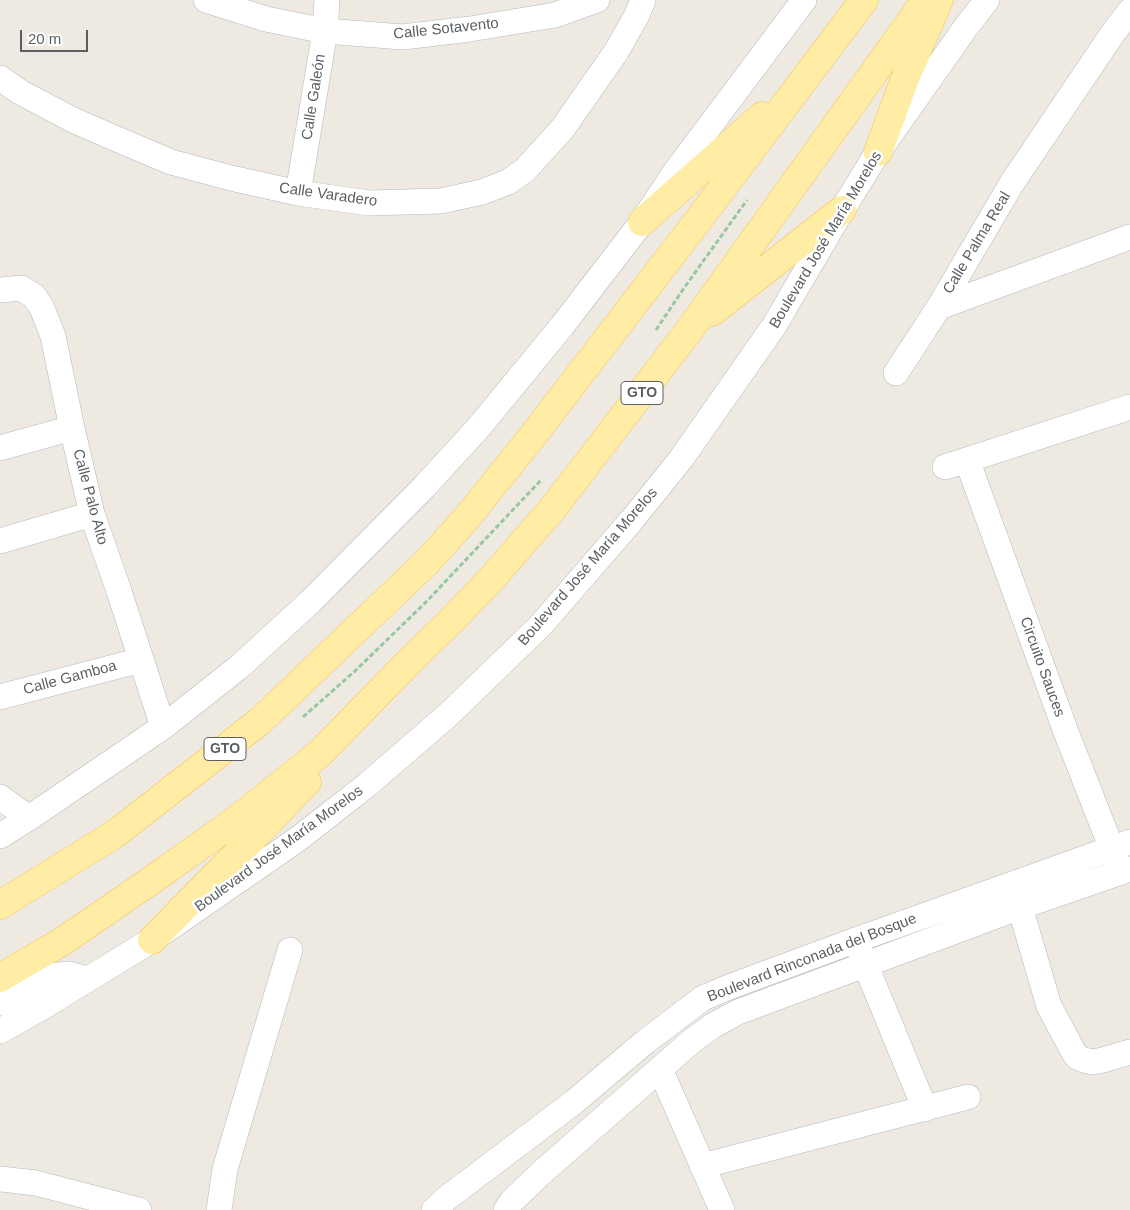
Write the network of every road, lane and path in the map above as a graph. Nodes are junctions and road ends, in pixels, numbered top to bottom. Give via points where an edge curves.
1 (206, 0) edge
2 (327, 0) edge
3 (597, 0) edge
4 (643, 0) edge
5 (804, 0) edge
6 (864, 0) edge
7 (926, 0) edge
8 (939, 0) edge
9 (987, 0) edge
10 (1130, 11) edge
11 (325, 31) junction
12 (806, 77) junction
13 (0, 78) edge
14 (878, 152) junction
15 (298, 193) junction
16 (842, 210) junction
17 (642, 222) junction
18 (1130, 237) edge
19 (2, 289) edge
20 (939, 307) junction
21 (691, 328) junction
22 (896, 373) dead end
23 (1130, 407) edge
24 (72, 428) junction
25 (0, 448) edge
26 (92, 514) junction
27 (0, 540) edge
28 (140, 660) junction
29 (409, 662) junction
30 (0, 697) edge
31 (163, 727) junction
32 (0, 797) edge
33 (29, 818) junction
34 (0, 836) edge
35 (1121, 845) edge
36 (1125, 870) edge
37 (0, 905) edge
38 (1020, 907) junction
39 (152, 940) junction
40 (856, 940) junction
41 (290, 950) dead end
42 (865, 965) junction
43 (0, 978) edge
44 (87, 979) junction
45 (0, 1003) edge
46 (0, 1031) edge
47 (1130, 1052) edge
48 (660, 1069) junction
49 (968, 1097) dead end
50 (925, 1108) junction
51 (0, 1164) edge
52 (702, 1166) junction
53 (0, 1179) edge
54 (36, 1183) junction
55 (448, 1206) edge
56 (115, 1207) edge
57 (140, 1210) edge
58 (219, 1210) edge
59 (506, 1210) edge
60 (722, 1210) edge

1 - 11 street, Calle Sotavento via 266,19
2 - 11 street, Calle Galeón
3 - 11 street, Calle Sotavento via 555,15 470,29 402,36
4 - 15 street, Calle Varadero via 616,52 563,128 525,170 508,182 482,192 441,201 369,203
5 - 17 street
6 - 12 main road, GTO
7 - 21 main road, GTO
8 - 14 main road
9 - 14 street, Boulevard José María Morelos
10 - 20 street, Calle Palma Real via 1012,183
11 - 15 street, Calle Galeón
12 - 17 main road
12 - 37 main road, GTO via 531,438 426,563 259,722 115,834
13 - 15 street, Calle Varadero via 73,120 171,162
14 - 16 street, Boulevard José María Morelos
16 - 21 main road
16 - 39 street, Boulevard José María Morelos via 774,326 681,459 541,625 449,714 367,785 298,839
17 - 31 street via 562,326 424,487 310,602 239,667
18 - 20 street, Calle Palma Real
19 - 24 street, Calle Palo Alto via 21,288 34,296 42,308 53,336
20 - 22 street
21 - 29 main road, GTO via 554,508 494,576
23 - 35 street, Circuito Sauces via 956,464 1066,732
24 - 25 street
24 - 26 street, Calle Palo Alto
26 - 27 street
26 - 28 street, Calle Palo Alto
28 - 30 street, Calle Gamboa
28 - 31 street, Calle Palo Alto
29 - 39 main road via 293,797
29 - 43 main road, GTO via 320,754 235,821 62,941
31 - 33 street
32 - 33 street
33 - 34 street
35 - 36 street, Circuito Sauces
35 - 40 street, Boulevard Rinconada del Bosque
36 - 38 street, Boulevard Rinconada del Bosque
38 - 42 street, Boulevard Rinconada del Bosque
38 - 47 street via 1049,1006 1077,1057 1093,1062
39 - 44 street, Boulevard José María Morelos
40 - 42 street
40 - 55 street, Boulevard Rinconada del Bosque via 703,998 645,1042
41 - 58 street via 225,1168
42 - 48 street, Boulevard Rinconada del Bosque via 738,1012 693,1040
42 - 50 street
44 - 45 street via 69,974 48,976
44 - 46 street, Boulevard José María Morelos
48 - 52 street
48 - 59 street, Boulevard Rinconada del Bosque via 540,1174
49 - 50 street
50 - 52 street
51 - 54 street
52 - 60 street
53 - 54 street
54 - 56 street
56 - 57 street

